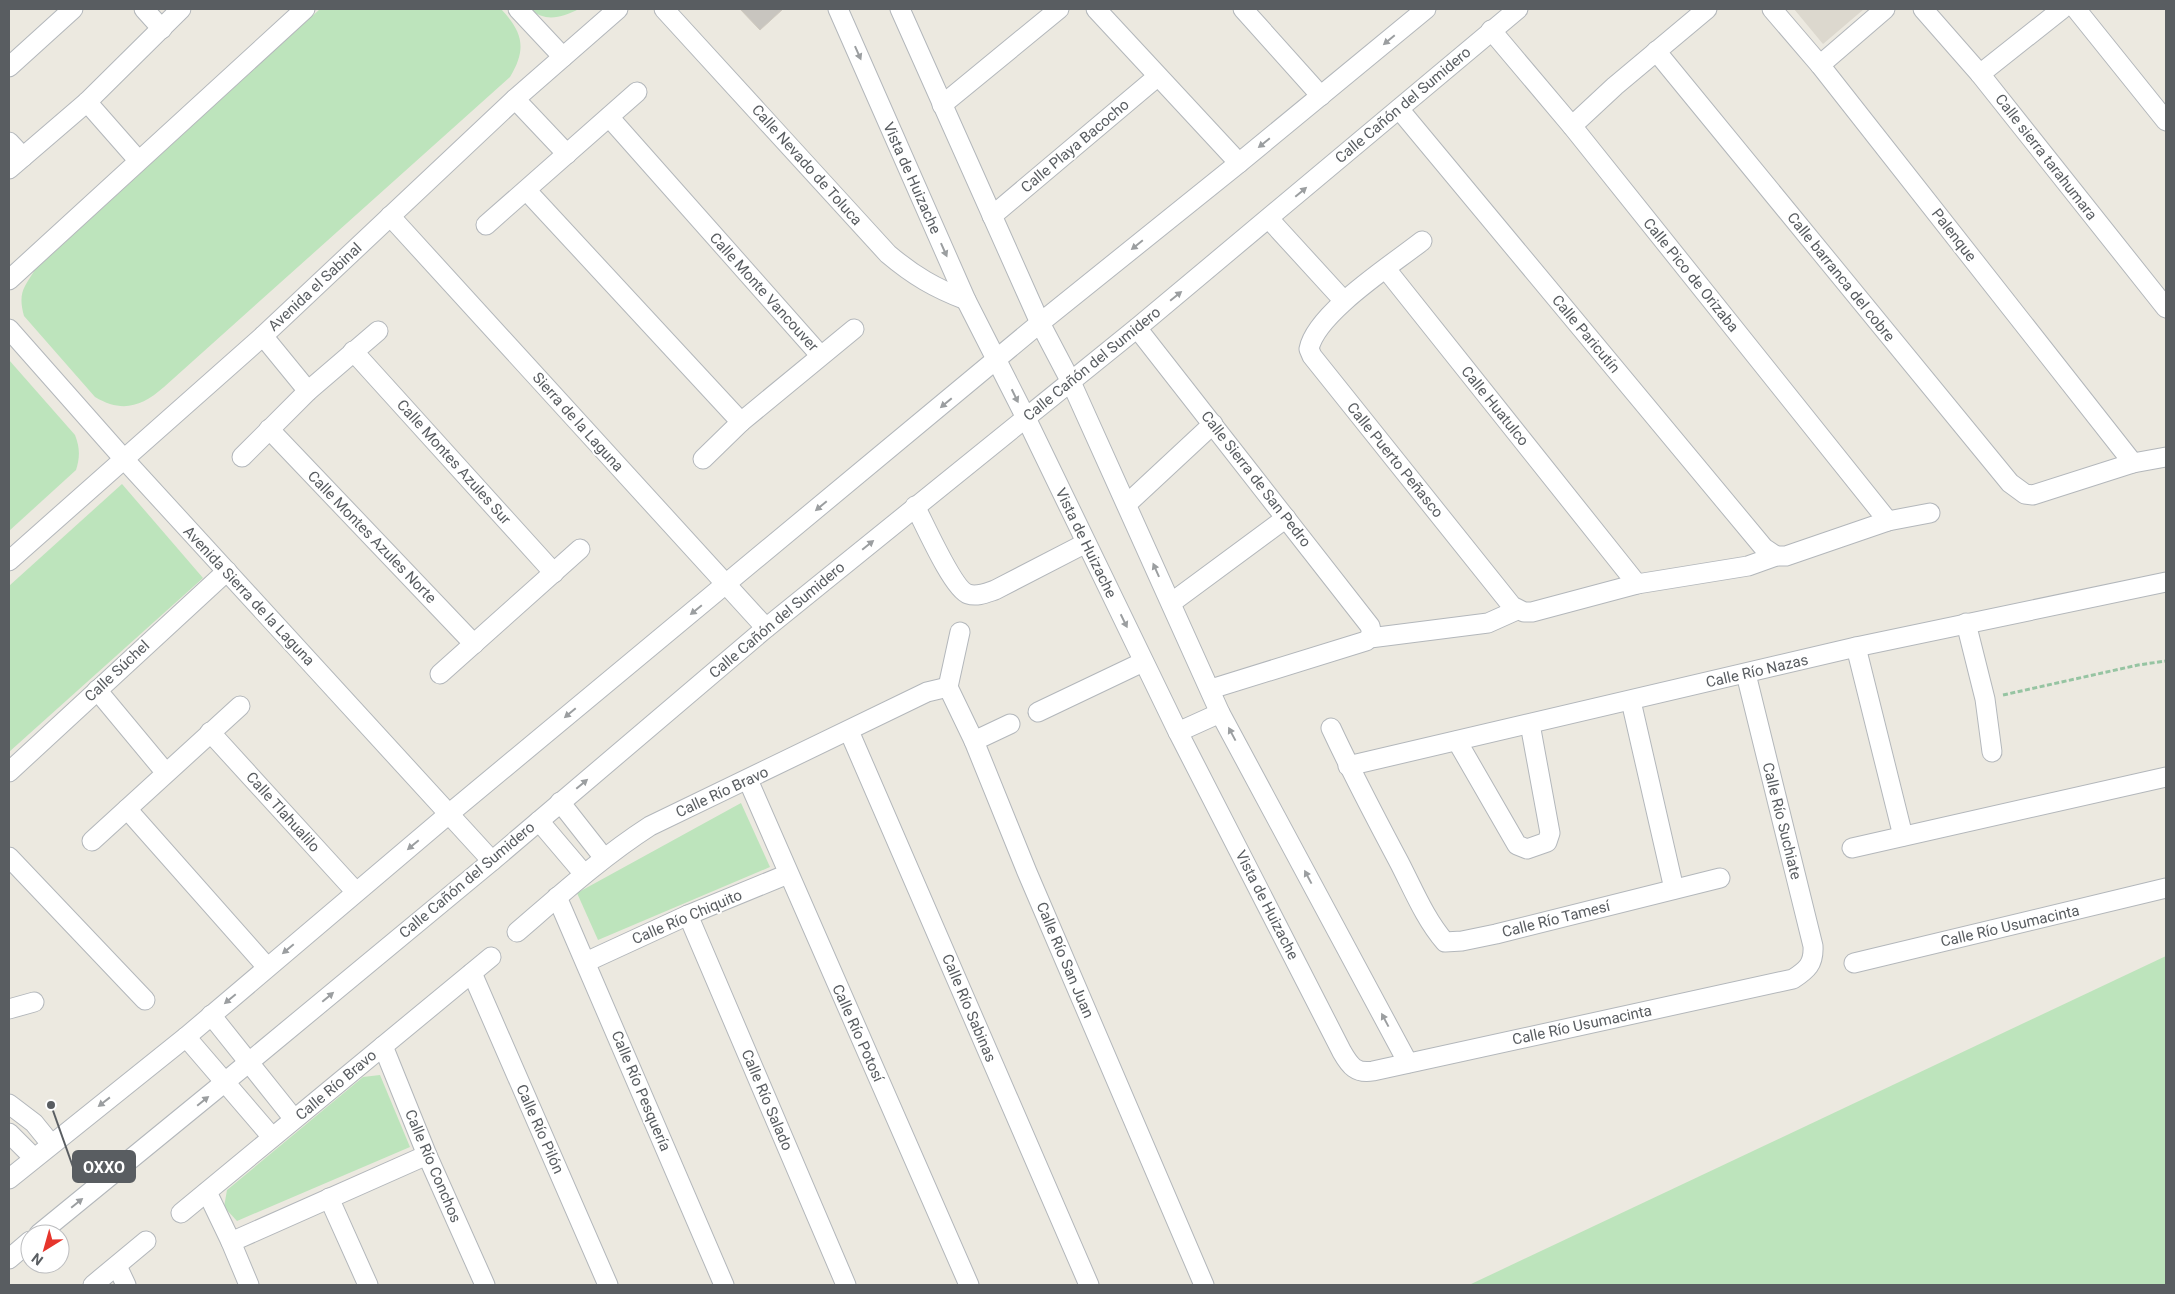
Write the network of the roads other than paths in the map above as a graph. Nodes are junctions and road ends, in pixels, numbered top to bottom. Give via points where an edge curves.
1 (73, 9) edge
2 (144, 9) edge
3 (305, 9) edge
4 (518, 9) edge
5 (618, 9) edge
6 (664, 9) edge
7 (838, 9) edge
8 (900, 9) edge
9 (1058, 9) edge
10 (1096, 9) edge
11 (1243, 9) edge
12 (1426, 9) edge
13 (1518, 9) edge
14 (1707, 9) edge
15 (1772, 9) edge
16 (1884, 9) edge
17 (1923, 9) edge
18 (2062, 9) edge
19 (2076, 9) edge
20 (181, 10) edge
21 (162, 29) junction
22 (1492, 30) junction
23 (1656, 51) junction
24 (563, 57) junction
25 (1820, 65) junction
26 (9, 67) edge
27 (1980, 74) junction
28 (1157, 77) junction
29 (637, 92) dead end
30 (1321, 96) junction
31 (515, 99) junction
32 (87, 102) junction
33 (942, 104) junction
34 (1399, 109) junction
35 (609, 117) junction
36 (2166, 122) edge
37 (1572, 126) junction
38 (9, 142) edge
39 (567, 154) junction
40 (138, 160) junction
41 (16, 163) edge
42 (1239, 163) junction
43 (526, 191) junction
44 (390, 216) junction
45 (992, 216) junction
46 (1269, 219) junction
47 (486, 225) dead end
48 (1422, 241) dead end
49 (1386, 269) junction
50 (9, 280) edge
51 (966, 300) junction
52 (1344, 302) junction
53 (2166, 308) edge
54 (1040, 323) junction
55 (1137, 328) junction
56 (9, 329) edge
57 (854, 329) dead end
58 (378, 331) dead end
59 (263, 336) junction
60 (353, 351) junction
61 (820, 355) junction
62 (997, 360) junction
63 (1071, 382) junction
64 (308, 391) junction
65 (1026, 418) junction
66 (741, 422) junction
67 (1213, 424) junction
68 (269, 430) junction
69 (242, 457) dead end
70 (2166, 457) edge
71 (122, 458) junction
72 (703, 459) dead end
73 (2133, 462) junction
74 (1127, 504) junction
75 (915, 506) junction
76 (1930, 513) dead end
77 (1286, 518) junction
78 (1888, 521) junction
79 (1086, 543) junction
80 (580, 549) dead end
81 (1776, 556) junction
82 (9, 561) edge
83 (227, 571) junction
84 (554, 573) junction
85 (2166, 582) edge
86 (727, 584) junction
87 (1637, 584) junction
88 (1171, 603) junction
89 (1520, 611) junction
90 (1966, 623) junction
91 (766, 628) junction
92 (960, 632) dead end
93 (1371, 635) junction
94 (474, 644) junction
95 (1856, 647) junction
96 (1143, 662) junction
97 (440, 674) dead end
98 (1746, 674) junction
99 (948, 687) junction
100 (1211, 689) junction
101 (97, 690) junction
102 (1631, 701) junction
103 (240, 706) dead end
104 (1038, 712) dead end
105 (1220, 713) junction
106 (1010, 724) dead end
107 (1530, 724) junction
108 (1330, 728) dead end
109 (849, 731) junction
110 (210, 732) junction
111 (1178, 732) junction
112 (974, 741) junction
113 (1457, 741) junction
114 (1992, 752) dead end
115 (1348, 766) junction
116 (9, 772) edge
117 (166, 773) junction
118 (2166, 777) edge
119 (748, 780) junction
120 (560, 802) junction
121 (127, 810) junction
122 (450, 814) junction
123 (539, 820) junction
124 (1903, 836) junction
125 (92, 841) dead end
126 (1852, 848) dead end
127 (9, 857) edge
128 (604, 858) junction
129 (492, 861) junction
130 (584, 874) junction
131 (788, 874) junction
132 (1720, 878) dead end
133 (2166, 888) edge
134 (1674, 889) junction
135 (356, 892) junction
136 (557, 897) junction
137 (688, 915) junction
138 (517, 932) dead end
139 (491, 957) dead end
140 (586, 962) junction
141 (1854, 963) dead end
142 (267, 967) junction
143 (1809, 967) joint
144 (472, 973) junction
145 (145, 1000) dead end
146 (34, 1002) dead end
147 (9, 1009) edge
148 (211, 1015) junction
149 (186, 1037) junction
150 (383, 1046) junction
151 (248, 1062) junction
152 (1408, 1063) junction
153 (1353, 1069) joint
154 (225, 1082) junction
155 (9, 1104) edge
156 (294, 1119) junction
157 (9, 1133) edge
158 (272, 1137) junction
159 (51, 1144) junction
160 (428, 1155) junction
161 (34, 1158) junction
162 (9, 1179) edge
163 (207, 1192) junction
164 (330, 1198) junction
165 (180, 1213) dead end
166 (51, 1224) edge
167 (146, 1241) dead end
168 (231, 1242) junction
169 (20, 1250) edge
170 (9, 1259) edge
171 (117, 1266) junction
172 (93, 1285) edge
173 (126, 1285) edge
174 (249, 1285) edge
175 (368, 1285) edge
176 (486, 1285) edge
177 (608, 1285) edge
178 (724, 1285) edge
179 (846, 1285) edge
180 (969, 1285) edge
181 (1089, 1285) edge
182 (1204, 1285) edge

1 - 26 street
2 - 21 street
3 - 40 street
4 - 24 street
5 - 24 street, Avenida el Sabinal
6 - 51 street, Calle Nevado de Toluca via 888,254 932,286
7 -> 51 street, Vista de Huizache
8 - 33 street
9 - 33 street
10 - 28 street
11 - 30 street
12 -> 30 street
13 - 22 street, Calle Cañón del Sumidero
14 - 23 street
15 - 25 street, Palenque
16 - 25 street
17 - 27 street, Calle sierra tarahumara
18 - 27 street
19 - 36 street
20 - 21 street
21 - 32 street
22 - 34 street, Calle Cañón del Sumidero
22 - 37 street, Calle Pico de Orizaba
23 - 37 street
23 - 73 street, Calle barranca del cobre via 2010,483 2025,494 2033,495
24 - 31 street, Avenida el Sabinal
25 - 73 street, Palenque
27 - 53 street, Calle sierra tarahumara
28 - 42 street
28 - 45 street, Calle Playa Bacocho
29 - 35 street
30 -> 42 street
31 - 39 street
31 - 44 street, Avenida el Sabinal
32 - 40 street
32 - 41 street
33 - 45 street
46 -> 34 street, Calle Cañón del Sumidero
34 - 81 street, Calle Paricutín via 1764,548
35 - 39 street
35 - 61 street, Calle Monte Vancouver
37 - 78 street, Calle Pico de Orizaba
38 - 41 street
39 - 43 street
40 - 50 street
42 -> 54 street
43 - 47 street
43 - 66 street
44 - 59 street, Avenida el Sabinal
44 - 86 street, Sierra de la Laguna
45 - 54 street
46 - 52 street
55 -> 46 street, Calle Cañón del Sumidero
48 - 49 street
49 - 52 street
49 - 87 street, Calle Huatulco
51 - 62 street, Vista de Huizache
52 - 89 street, Calle Puerto Peñasco via 1316,333 1309,349 1312,356 1512,606
54 - 62 street
54 - 63 street
55 - 63 street, Calle Cañón del Sumidero
55 - 67 street, Calle Sierra de San Pedro
56 - 71 street, Avenida Sierra de la Laguna
57 - 61 street
58 - 60 street
59 - 64 street
59 - 71 street, Avenida el Sabinal
60 - 64 street
60 - 84 street, Calle Montes Azules Sur
61 - 66 street, Calle Monte Vancouver
62 -> 65 street, Vista de Huizache
62 -> 86 street
63 - 65 street, Calle Cañón del Sumidero
63 - 74 street
64 - 68 street
65 - 75 street, Calle Cañón del Sumidero
65 - 79 street, Vista de Huizache
66 - 72 street, Calle Monte Vancouver
67 - 74 street
67 - 77 street, Calle Sierra de San Pedro
68 - 69 street
68 - 94 street, Calle Montes Azules Norte
70 - 73 street
71 - 82 street, Avenida el Sabinal
71 - 83 street, Avenida Sierra de la Laguna
88 -> 74 street
75 - 79 street via 954,580 968,594 979,595 995,590
91 -> 75 street, Calle Cañón del Sumidero
76 - 78 street
77 - 88 street
77 - 93 street, Calle Sierra de San Pedro via 1370,626
78 - 81 street via 1786,556
79 -> 96 street, Vista de Huizache
80 - 84 street
81 - 87 street via 1748,566
83 - 101 street, Calle Súchel
83 - 122 street, Avenida Sierra de la Laguna
84 - 94 street
85 - 90 street, Calle Río Nazas
86 - 91 street, Sierra de la Laguna
86 -> 122 street
87 - 89 street via 1532,612
88 - 100 street
89 - 93 street via 1488,623
90 - 95 street, Calle Río Nazas
90 - 114 street via 1985,699
120 -> 91 street, Calle Cañón del Sumidero
92 - 99 street
93 - 100 street via 1366,641
94 - 97 street
95 - 98 street, Calle Río Nazas
95 - 124 street
96 - 104 street
96 - 111 street, Vista de Huizache
98 - 102 street, Calle Río Nazas
98 - 143 street, Calle Río Suchiate via 1813,946 1814,956
99 - 109 street, Calle Río Bravo via 927,692
99 - 112 street, Calle Río San Juan
100 - 105 street
101 - 116 street, Calle Súchel
101 - 117 street
102 - 107 street, Calle Río Nazas
102 - 134 street
103 - 110 street
105 - 111 street
152 -> 105 street
106 - 112 street
107 - 113 street, Calle Río Nazas
107 - 113 street via 1550,833 1547,842 1528,849 1517,844
108 - 115 street
109 - 119 street, Calle Río Bravo
109 - 181 street, Calle Río Sabinas
110 - 117 street
110 - 135 street, Calle Tlahualilo
111 - 153 street, Vista de Huizache
112 - 182 street, Calle Río San Juan
113 - 115 street, Calle Río Nazas
115 - 134 street, Calle Río Tamesí via 1415,893 1445,942 1489,936
117 - 121 street
118 - 124 street
119 - 128 street, Calle Río Bravo via 650,826
119 - 131 street, Calle Río Potosí
120 - 123 street, Calle Cañón del Sumidero
120 - 128 street
121 - 125 street
121 - 142 street
122 - 129 street, Avenida Sierra de la Laguna
122 -> 135 street
123 - 129 street, Calle Cañón del Sumidero
123 - 130 street
124 - 126 street
127 - 145 street
128 - 130 street, Calle Río Bravo
151 -> 129 street, Calle Cañón del Sumidero
130 - 136 street, Calle Río Bravo
131 - 137 street, Calle Río Chiquito
131 - 180 street, Calle Río Potosí
132 - 134 street
133 - 141 street, Calle Río Usumacinta
135 -> 142 street
136 - 138 street, Calle Río Bravo
136 - 140 street, Calle Río Pesquería
137 - 140 street, Calle Río Chiquito
137 - 179 street, Calle Río Salado
139 - 144 street, Calle Río Bravo
140 - 178 street, Calle Río Pesquería
142 -> 148 street
143 - 152 street, Calle Río Usumacinta via 1793,979
144 - 150 street, Calle Río Bravo
144 - 177 street, Calle Río Pilón
146 - 147 street
148 - 149 street
148 - 151 street
149 - 154 street
149 -> 159 street
150 - 156 street, Calle Río Bravo
150 - 160 street, Calle Río Conchos
151 - 154 street, Calle Cañón del Sumidero
151 - 156 street
152 - 153 street, Calle Río Usumacinta via 1366,1072
154 - 158 street
166 -> 154 street, Calle Cañón del Sumidero
155 - 159 street via 34,1123
156 - 158 street, Calle Río Bravo
157 - 161 street
158 - 163 street, Calle Río Bravo
159 - 161 street
160 - 164 street
160 - 176 street, Calle Río Conchos
161 - 162 street
163 - 165 street, Calle Río Bravo
163 - 168 street
164 - 168 street
164 - 175 street
167 - 171 street
168 - 174 street
169 - 170 street
171 - 172 street
171 - 173 street

